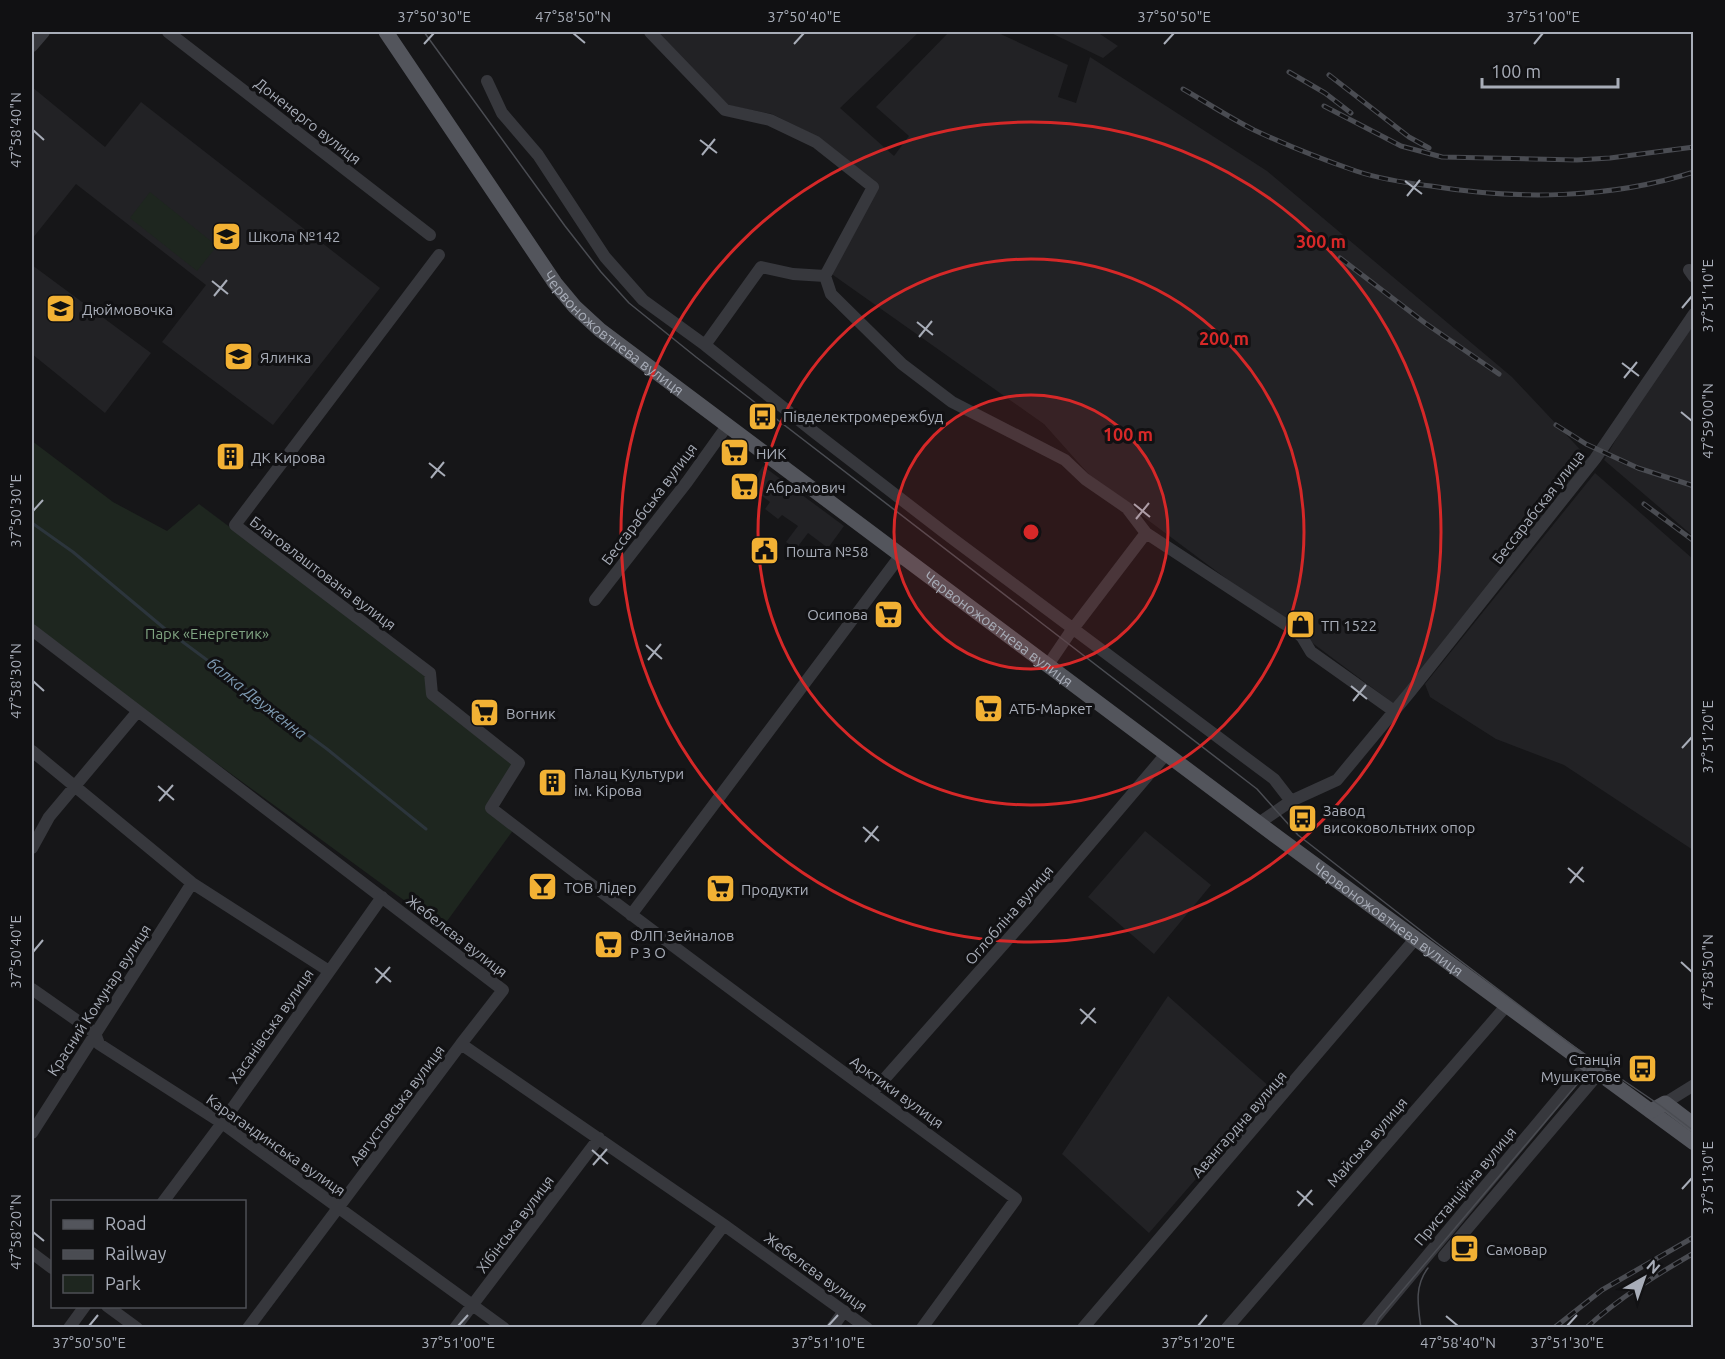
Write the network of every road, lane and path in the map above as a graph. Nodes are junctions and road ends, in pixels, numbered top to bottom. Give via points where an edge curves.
1 (168, 32) edge
2 (386, 32) edge
3 (650, 32) edge
4 (487, 81) dead end
5 (430, 235) dead end
6 (439, 255) dead end
7 (825, 276) junction
8 (1694, 314) edge
9 (705, 345) junction
10 (727, 426) junction
11 (1146, 533) junction
12 (900, 556) junction
13 (595, 600) dead end
14 (1073, 628) junction
15 (32, 630) edge
16 (1048, 665) junction
17 (138, 711) junction
18 (1394, 711) junction
19 (32, 751) edge
20 (1167, 753) junction
21 (73, 786) junction
22 (1291, 801) junction
23 (491, 808) joint
24 (1259, 822) junction
25 (32, 848) edge
26 (192, 883) junction
27 (382, 897) junction
28 (632, 915) junction
29 (1416, 938) junction
30 (329, 971) junction
31 (32, 989) edge
32 (1507, 1005) junction
33 (95, 1033) junction
34 (461, 1044) junction
35 (1593, 1068) junction
36 (1694, 1085) edge
37 (872, 1093) junction
38 (1658, 1107) junction
39 (222, 1123) junction
40 (1694, 1125) edge
41 (32, 1133) edge
42 (599, 1138) junction
43 (1694, 1143) edge
44 (164, 1200) edge
45 (339, 1208) junction
46 (724, 1225) junction
47 (32, 1253) edge
48 (1444, 1256) dead end
49 (51, 1267) edge
50 (472, 1305) junction
51 (84, 1308) edge
52 (110, 1308) edge
53 (844, 1311) junction
54 (69, 1328) edge
55 (137, 1328) edge
56 (248, 1328) edge
57 (455, 1328) edge
58 (504, 1328) edge
59 (646, 1328) edge
60 (832, 1328) edge
61 (867, 1328) edge
62 (922, 1328) edge
63 (1083, 1328) edge
64 (1227, 1328) edge
65 (1367, 1328) edge

1 - 5 street, Доненерго вулиця
2 - 10 main road, Червоножовтнева вулиця via 575,307
3 - 7 street via 725,110 770,120 816,142 873,187
4 - 9 street via 502,113 538,155 605,257 643,300
6 - 23 street, Благовлаштована вулиця via 235,525 430,674 432,694 519,763
7 - 9 street via 761,267
7 - 11 street via 831,294 902,364 952,402 1065,460 1126,508
8 - 18 street, Бессарабская улица via 1595,459
9 - 14 street
10 - 12 main road, Червоножовтнева вулиця
10 - 13 street, Бессарабська вулиця
11 - 14 street
11 - 18 street via 1294,630 1311,652
12 - 16 main road, Червоножовтнева вулиця
12 - 28 street
14 - 16 street
14 - 22 street via 1274,779
15 - 17 street, Жебелєва вулиця
16 - 20 main road, Червоножовтнева вулиця
17 - 21 street
17 - 27 street, Жебелєва вулиця
18 - 22 street, Бессарабская улица via 1337,780
19 - 21 street
20 - 24 main road, Червоножовтнева вулиця
20 - 37 street, Оглобліна вулиця
21 - 25 street
21 - 26 street
22 - 24 street, Бессарабская улица
23 - 28 street, Арктики вулиця
24 - 29 main road, Червоножовтнева вулиця
26 - 30 street
26 - 33 street, Красний Комунар вулиця
27 - 30 street, Хасанівська вулиця
27 - 34 street, Жебелєва вулиця via 503,990
28 - 37 street, Арктики вулиця
29 - 32 main road, Червоножовтнева вулиця
29 - 63 street, Авангардна вулиця
30 - 39 street, Хасанівська вулиця
31 - 33 street, Карагандинська вулиця
32 - 35 main road, Червоножовтнева вулиця
32 - 64 street, Майська вулиця
33 - 39 street, Карагандинська вулиця via 99,1044
33 - 41 street, Красний Комунар вулиця
34 - 42 street, Жебелєва вулиця
34 - 45 street, Августовська вулиця
35 - 38 main road, Червоножовтнева вулиця
35 - 48 street, Пристанційна вулиця
35 - 65 street, Пристанційна вулиця
36 - 38 street
37 - 62 street, Арктики вулиця via 1016,1199
38 - 40 main road, Червоножовтнева вулиця
38 - 43 main road, Червоножовтнева вулиця
39 - 44 street, Хасанівська вулиця
39 - 45 street, Карагандинська вулиця
42 - 46 street, Жебелєва вулиця
42 - 50 street, Хібінська вулиця
45 - 50 street, Карагандинська вулиця
45 - 56 street, Августовська вулиця
46 - 53 street, Жебелєва вулиця
46 - 59 street
47 - 49 street
50 - 57 street, Хібінська вулиця
50 - 58 street, Карагандинська вулиця
51 - 54 street
52 - 55 street
53 - 60 street
53 - 61 street, Жебелєва вулиця

